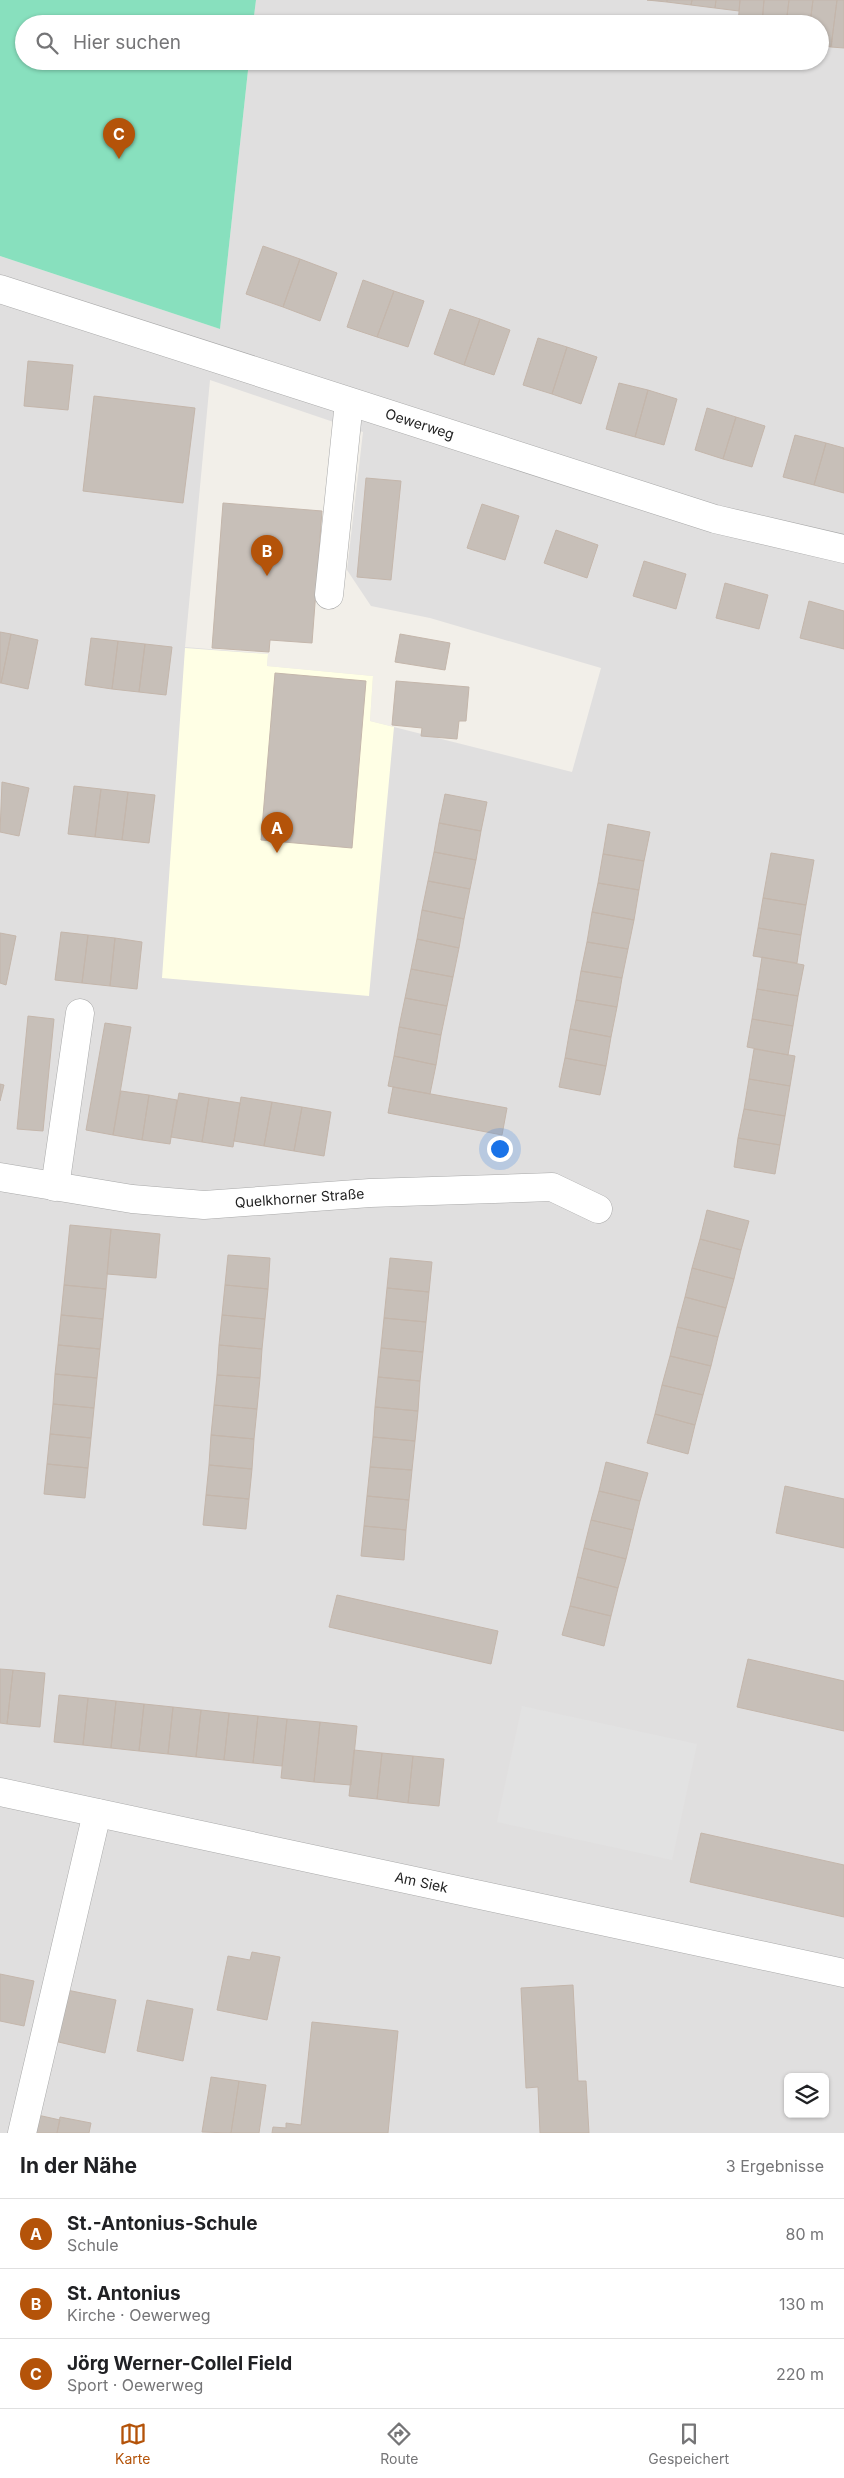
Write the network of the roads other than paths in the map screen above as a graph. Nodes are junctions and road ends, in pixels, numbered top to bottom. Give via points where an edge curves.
1 (0, 289) edge
2 (348, 402) junction
3 (844, 549) edge
4 (329, 595) dead end
5 (80, 1013) dead end
6 (0, 1177) edge
7 (55, 1187) junction
8 (598, 1209) dead end
9 (0, 1792) edge
10 (97, 1813) junction
11 (844, 1973) edge
12 (22, 2133) edge

1 - 2 street, Oewerweg
2 - 3 street, Oewerweg via 715,519
2 - 4 street
5 - 7 street
6 - 7 street, Quelkhorner Straße
7 - 8 street, Quelkhorner Straße via 132,1199 204,1205 370,1193 552,1187
9 - 10 street, Am Siek
10 - 11 street, Am Siek
10 - 12 street

